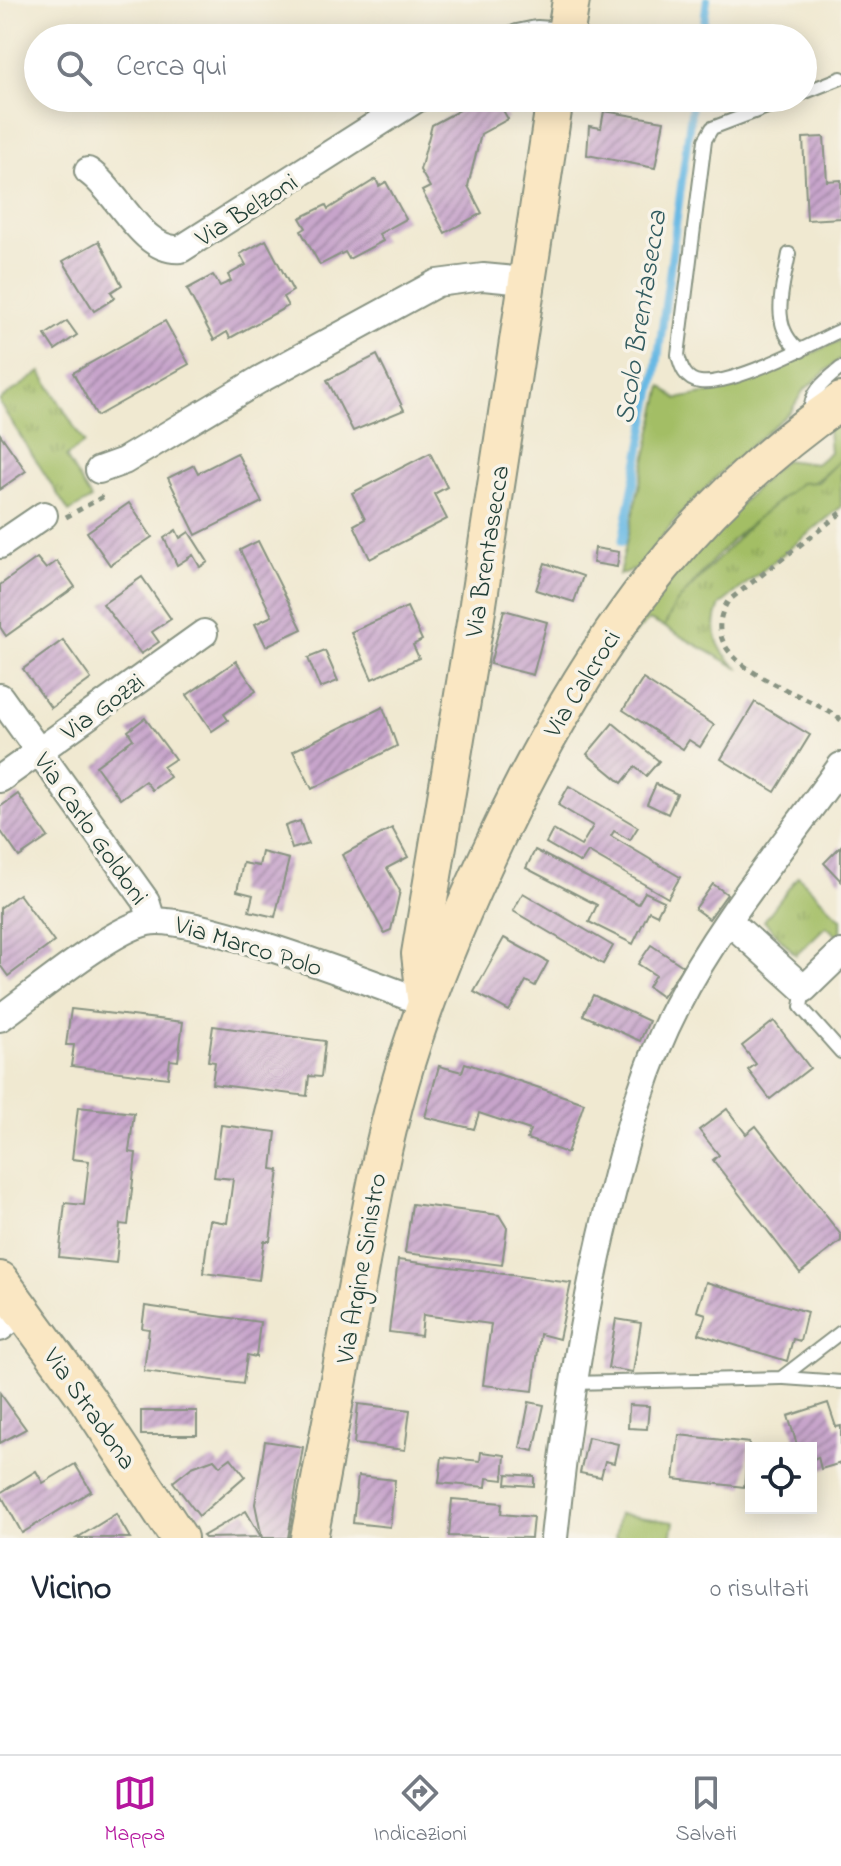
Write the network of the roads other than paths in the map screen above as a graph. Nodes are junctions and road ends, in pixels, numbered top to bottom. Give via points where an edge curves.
1 (571, 0) edge
2 (567, 24) edge
3 (841, 78) edge
4 (817, 87) edge
5 (396, 112) edge
6 (553, 112) edge
7 (754, 112) edge
8 (88, 171) dead end
9 (789, 254) dead end
10 (526, 281) junction
11 (841, 330) edge
12 (801, 351) junction
13 (841, 368) edge
14 (828, 410) edge
15 (99, 470) dead end
16 (44, 515) dead end
17 (0, 545) edge
18 (204, 633) dead end
19 (0, 697) edge
20 (38, 752) junction
21 (841, 766) edge
22 (0, 779) edge
23 (152, 921) junction
24 (729, 921) junction
25 (841, 953) edge
26 (804, 989) junction
27 (426, 1003) junction
28 (0, 1018) edge
29 (841, 1052) edge
30 (0, 1280) edge
31 (11, 1319) edge
32 (841, 1332) edge
33 (781, 1378) junction
34 (841, 1382) edge
35 (572, 1383) junction
36 (179, 1538) edge
37 (309, 1538) edge
38 (554, 1538) edge

1 - 2 main road
3 - 4 lane
5 - 8 street, Via Belzoni via 181,249 155,245 102,180
6 - 10 main road, Via Brentasecca
7 - 12 lane via 712,128 705,140 678,355 687,376 697,382
9 - 12 lane via 781,321 789,342
10 - 15 street via 483,277 437,283 124,461
10 - 27 main road, Via Brentasecca via 420,954
11 - 12 lane
13 - 14 lane, Via Calcroci via 818,389 809,410
14 - 27 main road, Via Calcroci via 703,518 594,658 527,774
16 - 17 street
18 - 20 street, Via Gozzi
19 - 20 street, Via Carlo Goldoni
20 - 22 street, Via Gozzi
20 - 23 street, Via Carlo Goldoni via 146,901
21 - 24 street
23 - 27 street, Via Marco Polo via 192,926
23 - 28 street, Via Marco Polo via 113,938
24 - 26 street
24 - 35 street via 674,1009 630,1121
25 - 26 street
26 - 29 lane via 801,1007
27 - 37 main road, Via Argine Sinistro via 379,1162
30 - 31 main road, Via Stradona
31 - 36 main road, Via Stradona via 87,1399
32 - 33 lane
33 - 34 lane
33 - 35 lane
35 - 38 street

